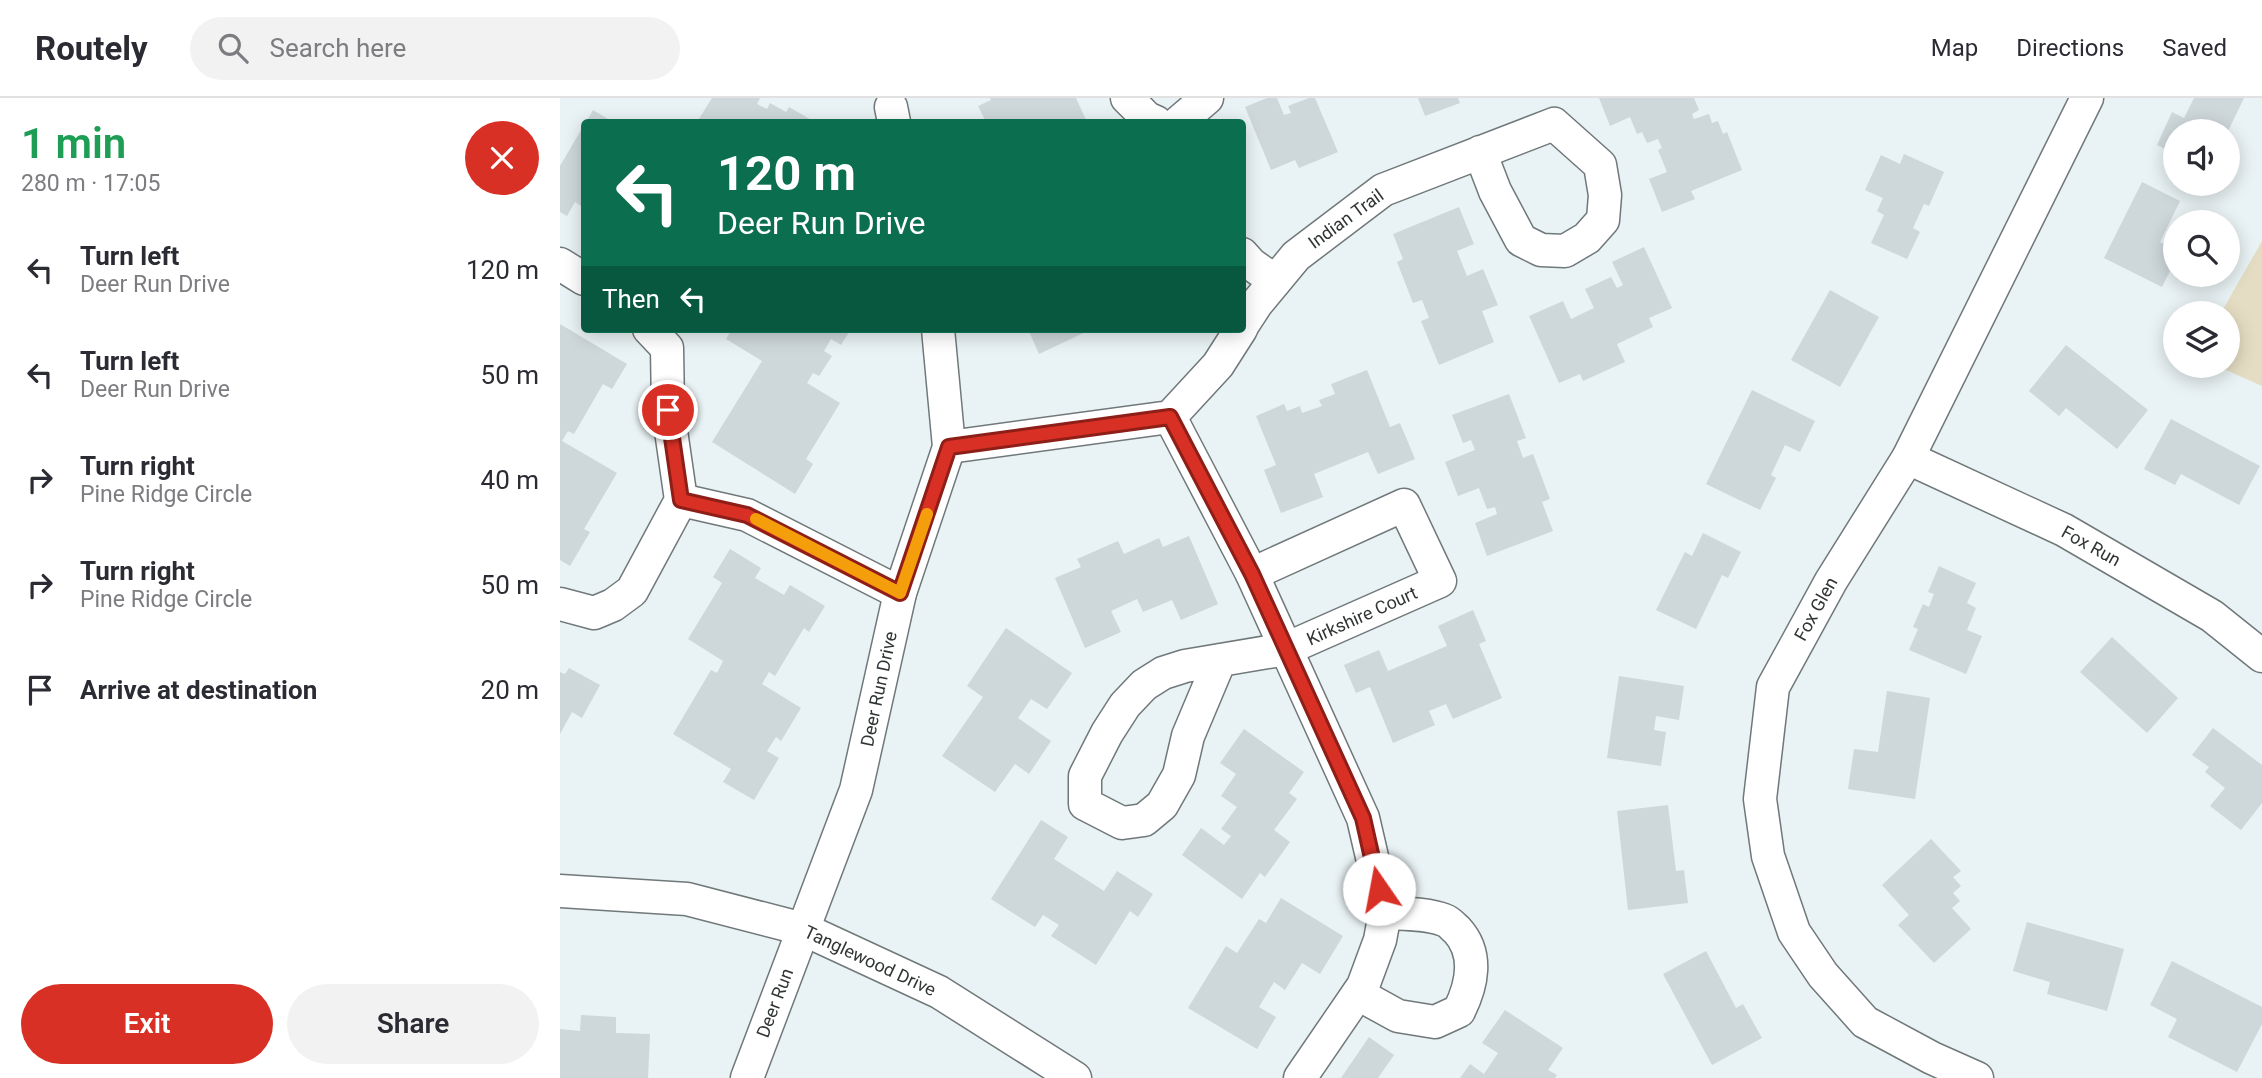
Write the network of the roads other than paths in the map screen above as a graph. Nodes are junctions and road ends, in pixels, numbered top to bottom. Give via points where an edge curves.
1 (1127, 98) edge
2 (1207, 98) edge
3 (2087, 98) edge
4 (1149, 119) edge
5 (1182, 119) edge
6 (1480, 152) dead end
7 (1246, 258) edge
8 (560, 264) edge
9 (581, 277) edge
10 (1275, 281) junction
11 (1246, 321) edge
12 (653, 333) edge
13 (938, 333) edge
14 (1239, 333) edge
15 (1170, 417) junction
16 (949, 447) junction
17 (1908, 458) junction
18 (681, 500) junction
19 (1252, 574) junction
20 (900, 593) junction
21 (560, 604) edge
22 (1286, 649) junction
23 (2262, 656) edge
24 (1220, 660) junction
25 (560, 891) edge
26 (1385, 913) junction
27 (803, 929) junction
28 (1358, 994) junction
29 (747, 1078) edge
30 (1075, 1078) edge
31 (1300, 1078) edge
32 (1977, 1078) edge

1 - 4 street
2 - 5 street
3 - 17 street, Fox Glen
6 - 10 street, Indian Trail via 1383,190 1296,256
7 - 10 street
8 - 9 street
10 - 11 street, Indian Trail
12 - 18 street via 667,348 668,410
13 - 16 street, Deer Run Drive
14 - 15 street, Indian Trail via 1218,365
15 - 16 street
15 - 19 street
16 - 20 street, Deer Run Drive
17 - 23 street, Fox Run via 2064,530 2212,616
17 - 32 street, Fox Glen via 1831,581 1773,687 1760,799 1768,856 1794,932 1823,975 1865,1022
18 - 20 street via 747,515
18 - 21 street via 632,590 594,613
19 - 22 street
19 - 22 street, Kirkshire Court via 1404,505 1440,581
20 - 27 street, Deer Run Drive via 856,790
22 - 24 street
22 - 26 street via 1363,818
24 - 24 street via 1163,673 1125,705 1085,776 1085,804 1122,823 1144,820 1162,805 1179,775 1188,736
25 - 27 street, Tanglewood Drive via 687,899
26 - 28 street via 1373,964
26 - 28 street via 1448,922 1464,939 1472,961 1468,992 1459,1011 1435,1022 1398,1016
27 - 29 street, Deer Run
27 - 30 street, Tanglewood Drive via 939,992
28 - 31 street

